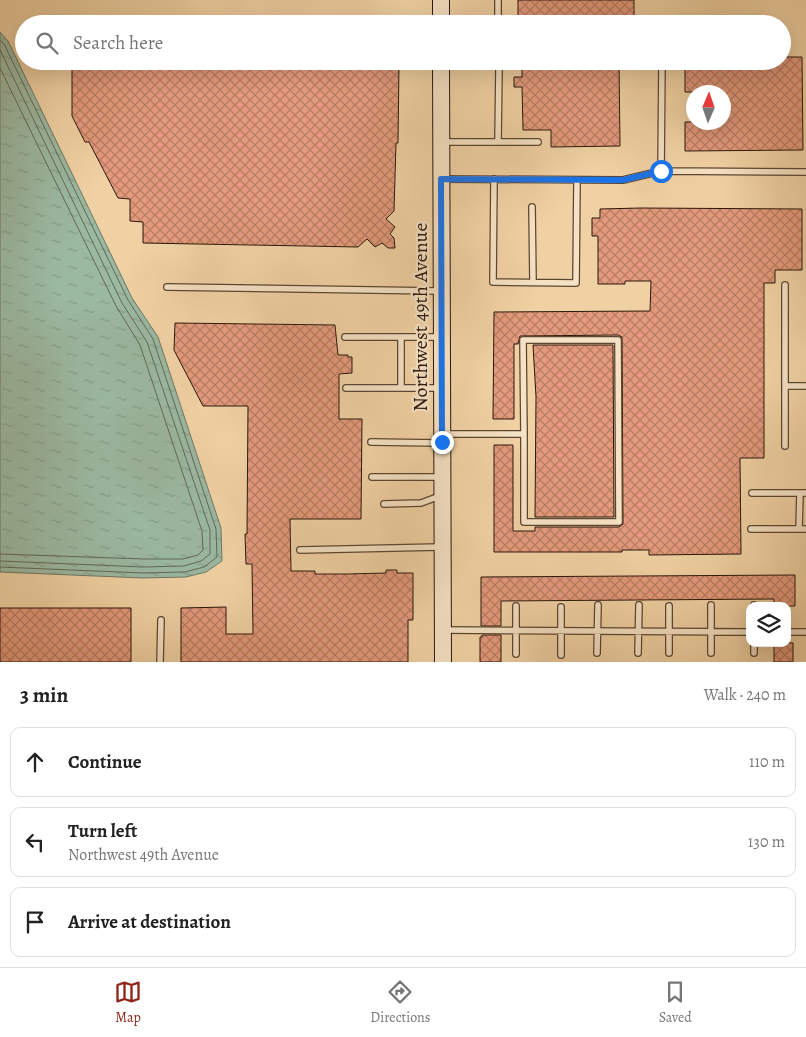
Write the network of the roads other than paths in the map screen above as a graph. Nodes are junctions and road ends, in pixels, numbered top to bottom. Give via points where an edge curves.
1 (440, 0) edge
2 (498, 0) edge
3 (441, 15) edge
4 (498, 15) edge
5 (441, 70) edge
6 (499, 70) edge
7 (662, 70) edge
8 (441, 142) junction
9 (498, 142) junction
10 (538, 142) dead end
11 (661, 171) junction
12 (806, 172) edge
13 (441, 179) junction
14 (494, 179) junction
15 (577, 180) junction
16 (532, 207) dead end
17 (533, 282) junction
18 (785, 285) dead end
19 (167, 287) dead end
20 (441, 291) junction
21 (345, 337) dead end
22 (401, 337) junction
23 (441, 337) junction
24 (785, 386) junction
25 (806, 386) edge
26 (346, 388) dead end
27 (401, 388) junction
28 (442, 388) junction
29 (524, 434) junction
30 (442, 438) junction
31 (371, 442) dead end
32 (785, 446) dead end
33 (372, 477) dead end
34 (442, 477) junction
35 (752, 493) dead end
36 (803, 493) edge
37 (442, 495) junction
38 (384, 504) dead end
39 (751, 529) dead end
40 (803, 529) edge
41 (442, 547) junction
42 (300, 550) dead end
43 (598, 605) dead end
44 (639, 605) dead end
45 (711, 605) dead end
46 (516, 606) dead end
47 (669, 606) dead end
48 (561, 607) dead end
49 (161, 620) dead end
50 (442, 630) junction
51 (516, 630) junction
52 (561, 630) junction
53 (598, 631) junction
54 (638, 631) junction
55 (669, 631) junction
56 (711, 632) junction
57 (746, 632) edge
58 (791, 632) edge
59 (806, 632) edge
60 (754, 647) edge
61 (597, 653) dead end
62 (638, 653) dead end
63 (669, 653) dead end
64 (711, 653) dead end
65 (754, 653) dead end
66 (516, 654) dead end
67 (561, 655) dead end
68 (160, 662) edge
69 (443, 662) edge

1 - 3 street
2 - 4 lane
5 - 8 street, Northwest 49th Avenue
6 - 9 lane
7 - 11 lane
8 - 9 lane
8 - 13 street, Northwest 49th Avenue
9 - 10 lane
11 - 12 lane
11 - 15 lane via 623,180
13 - 14 lane
13 - 20 street, Northwest 49th Avenue
14 - 15 lane
14 - 17 lane via 493,282
15 - 17 lane via 576,283
16 - 17 lane
18 - 24 lane
19 - 20 lane
20 - 23 street, Northwest 49th Avenue
21 - 22 lane
22 - 23 lane
22 - 27 lane
23 - 28 street, Northwest 49th Avenue
24 - 25 lane
24 - 32 lane
26 - 27 lane
27 - 28 lane
28 - 30 street, Northwest 49th Avenue
29 - 29 lane via 523,340 618,340 619,522 524,522
29 - 30 lane
30 - 31 lane
30 - 34 street, Northwest 49th Avenue
33 - 34 lane
34 - 37 street, Northwest 49th Avenue
35 - 36 lane
36 - 40 lane
37 - 38 lane via 421,503
37 - 41 street, Northwest 49th Avenue
39 - 40 lane
41 - 42 lane
41 - 50 street, Northwest 49th Avenue
43 - 53 lane
44 - 54 lane
45 - 56 lane
46 - 51 lane
47 - 55 lane
48 - 52 lane
49 - 68 lane
50 - 51 lane
50 - 69 street, Northwest 49th Avenue
51 - 52 lane
51 - 66 lane
52 - 53 lane
52 - 67 lane
53 - 54 lane
53 - 61 lane
54 - 55 lane
54 - 62 lane
55 - 56 lane
55 - 63 lane
56 - 57 lane
56 - 64 lane
58 - 59 lane
60 - 65 lane

